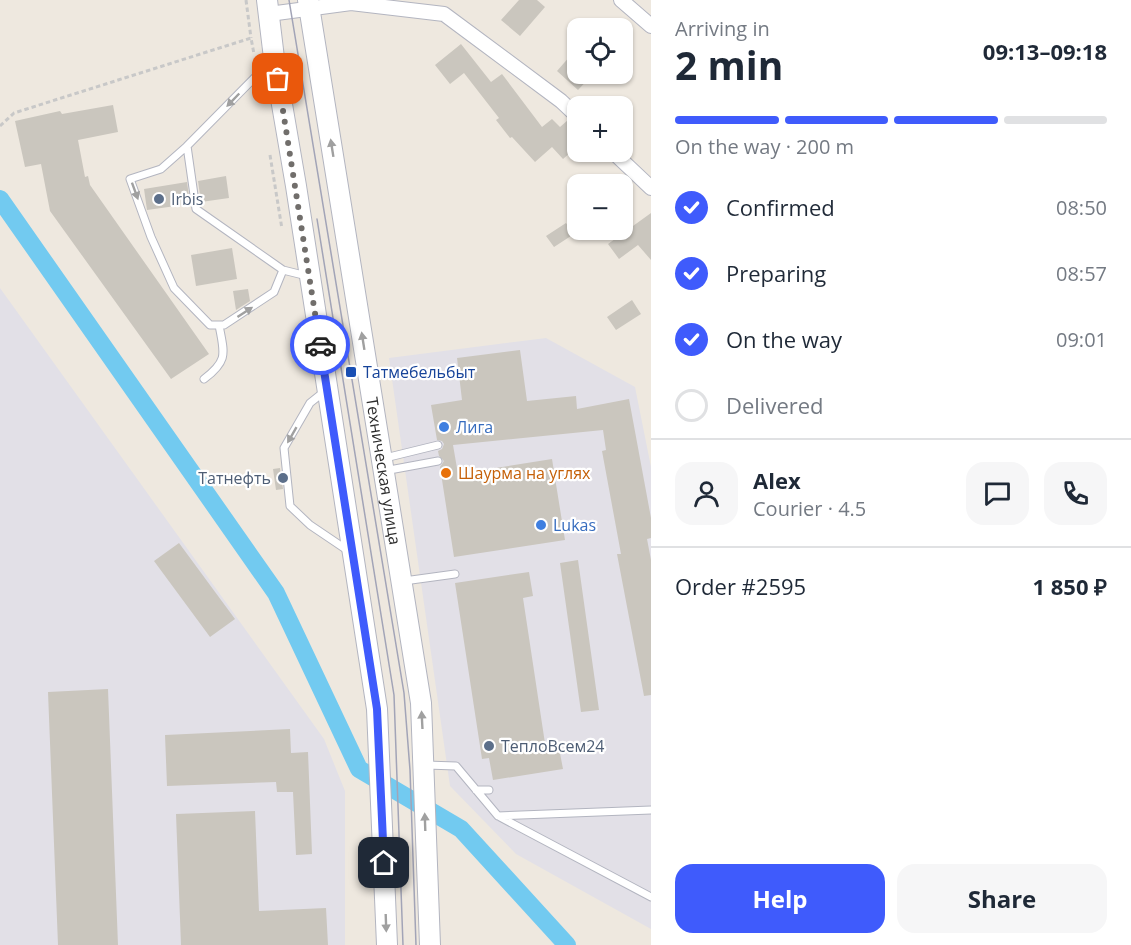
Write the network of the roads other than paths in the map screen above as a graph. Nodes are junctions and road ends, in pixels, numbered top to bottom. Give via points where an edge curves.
1 (621, 0) edge
2 (352, 2) edge
3 (309, 4) edge
4 (268, 7) edge
5 (651, 26) edge
6 (274, 58) junction
7 (567, 107) edge
8 (187, 147) junction
9 (624, 162) edge
10 (651, 188) edge
11 (283, 270) junction
12 (309, 277) junction
13 (219, 325) junction
14 (204, 379) dead end
15 (327, 389) junction
16 (438, 445) dead end
17 (438, 461) dead end
18 (383, 465) junction
19 (352, 553) junction
20 (455, 574) dead end
21 (401, 581) junction
22 (424, 772) junction
23 (477, 790) junction
24 (489, 790) dead end
25 (651, 810) edge
26 (498, 816) junction
27 (651, 897) edge
28 (432, 939) edge
29 (387, 945) edge

1 - 5 street
2 - 3 street
2 - 7 street via 444,15
3 - 4 street
18 -> 3 main road, Техническая улица
4 - 6 main road
6 -> 8 lane
6 - 12 main road
8 - 11 lane via 196,209
8 -> 13 lane via 161,169 130,179 174,288 210,325
9 - 10 street
11 - 12 lane
13 -> 11 lane via 274,292
12 - 15 main road
13 - 14 lane via 224,356 216,370
15 - 19 main road
15 -> 19 lane via 310,403 284,448 290,506 310,525
16 - 18 lane
17 - 18 lane
18 - 21 main road, Техническая улица
19 -> 29 main road via 377,709
20 - 21 lane
22 -> 21 main road, Техническая улица via 421,703
22 - 23 lane via 456,766
28 -> 22 main road, Техническая улица
23 - 24 lane
23 - 26 lane
25 - 26 lane
26 - 27 lane

